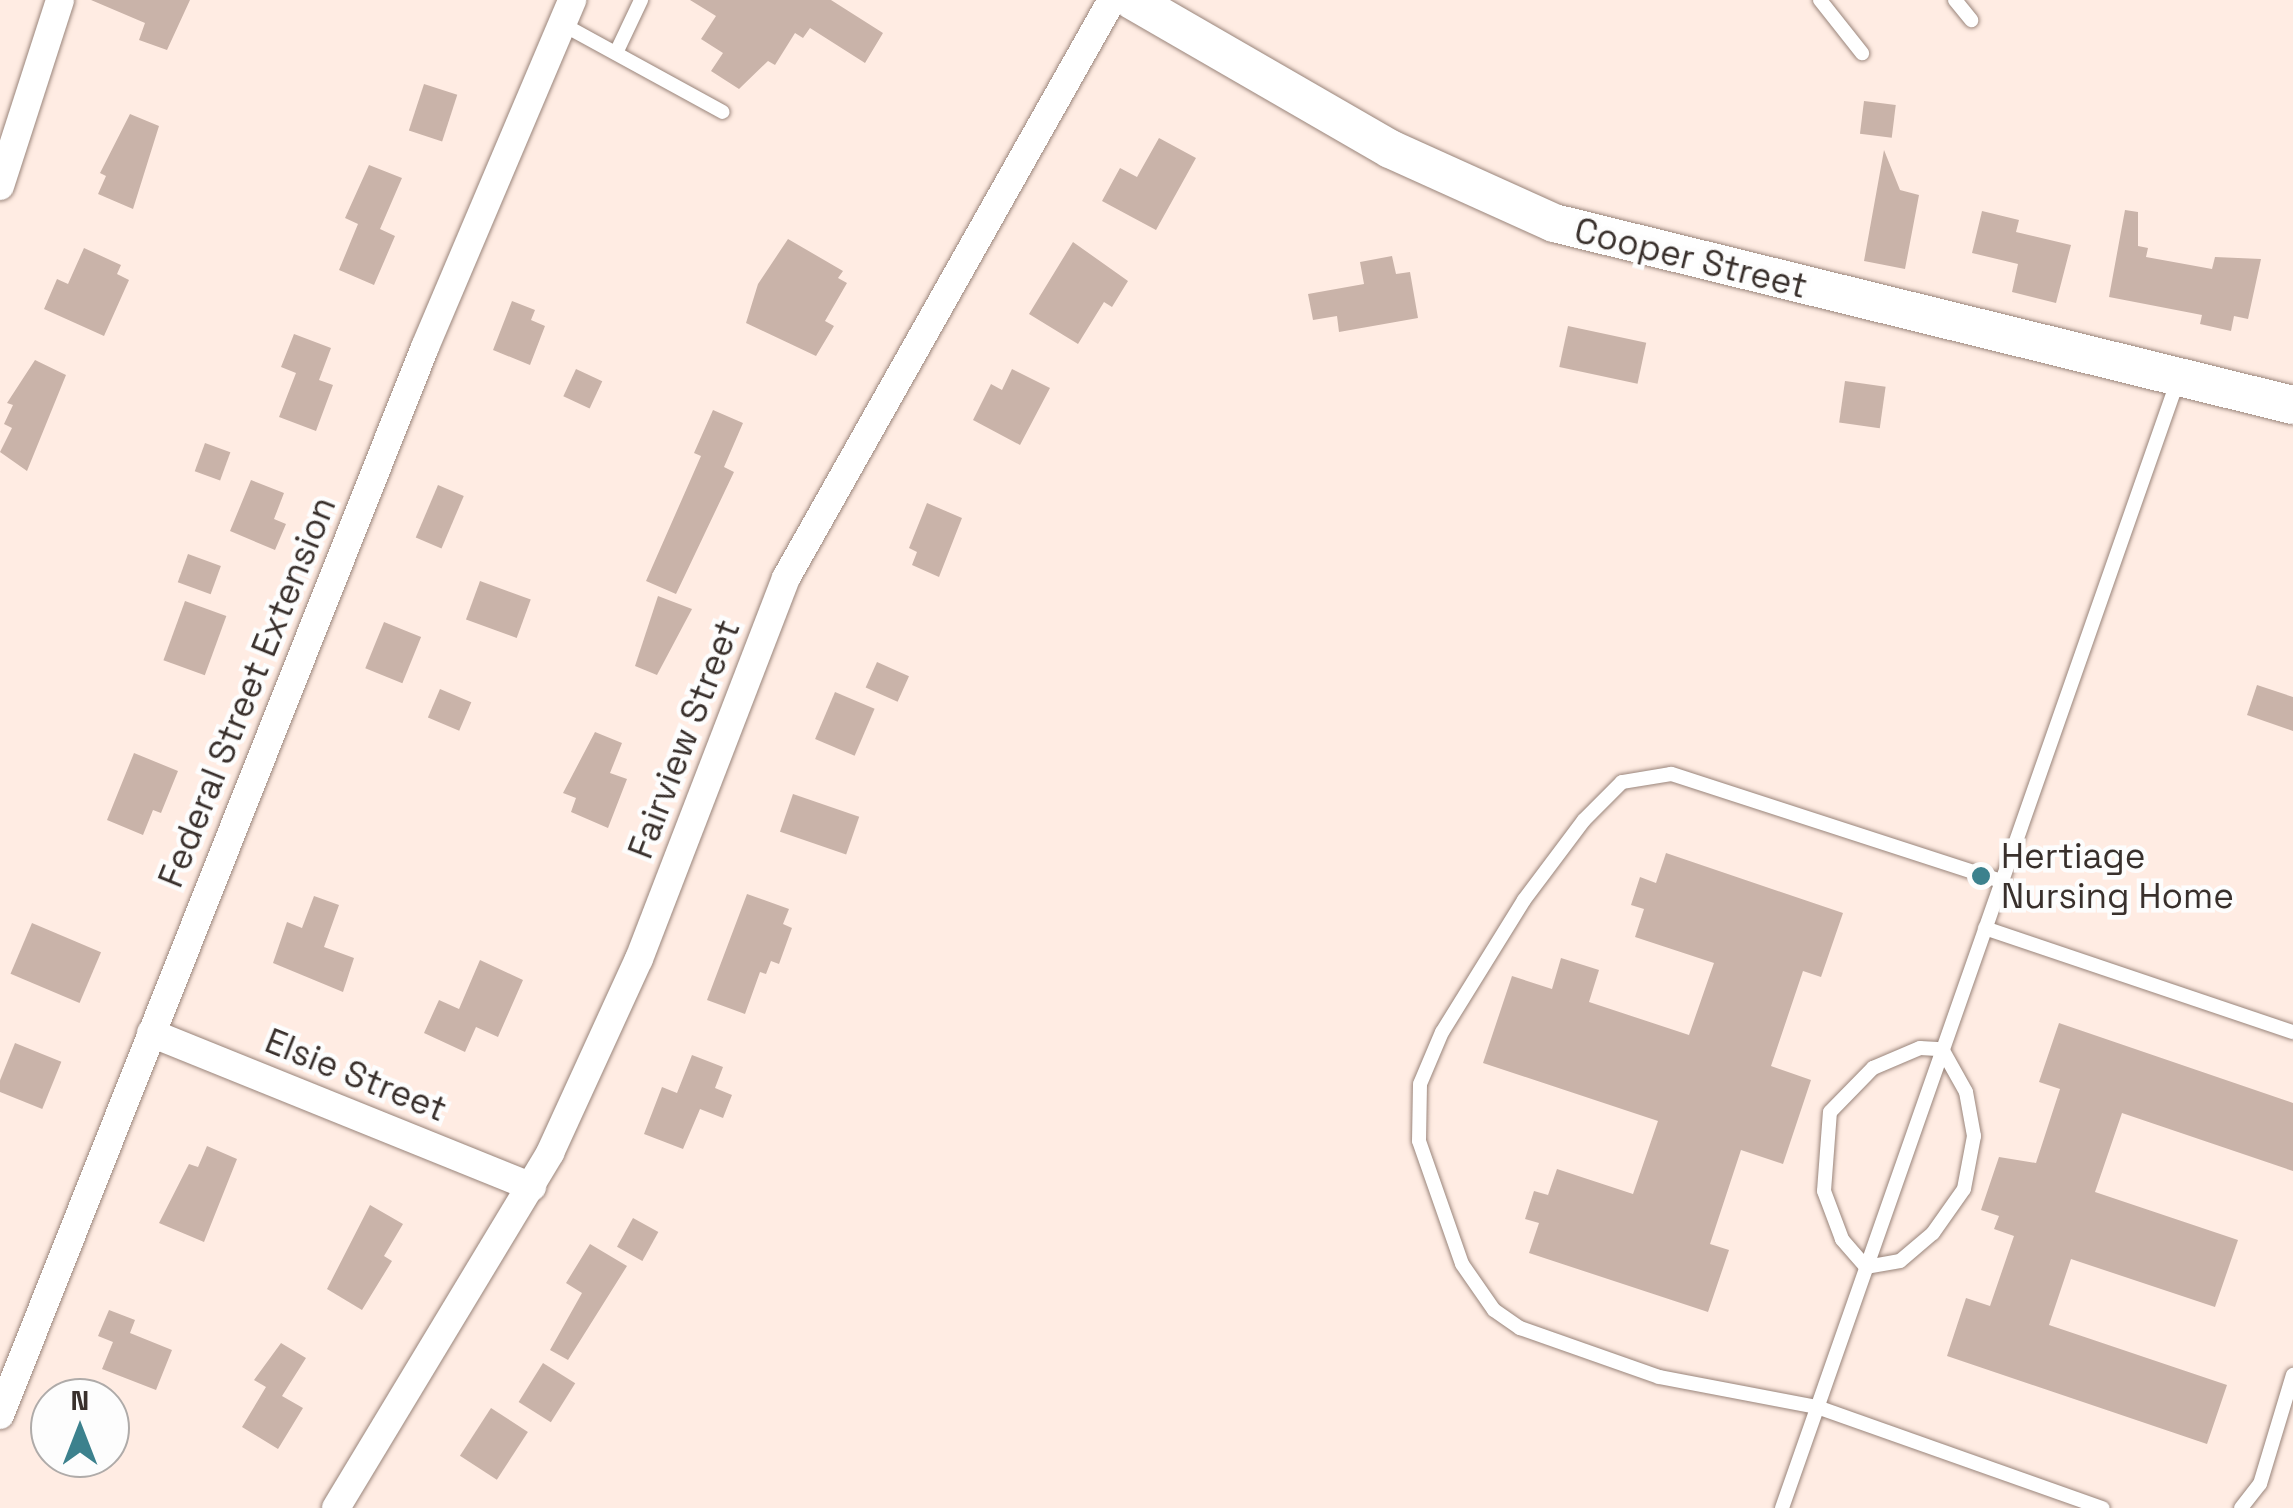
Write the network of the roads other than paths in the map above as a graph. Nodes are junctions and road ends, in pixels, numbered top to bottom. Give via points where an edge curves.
1 (60, 0) edge
2 (642, 0) edge
3 (1112, 0) edge
4 (1132, 0) edge
5 (1820, 0) edge
6 (1955, 0) edge
7 (567, 12) edge
8 (1972, 20) dead end
9 (616, 53) junction
10 (1862, 53) dead end
11 (723, 112) dead end
12 (0, 186) edge
13 (2180, 377) junction
14 (2293, 406) edge
15 (2002, 882) junction
16 (1985, 928) junction
17 (151, 1032) junction
18 (2293, 1032) edge
19 (1942, 1049) junction
20 (532, 1187) junction
21 (1866, 1268) junction
22 (2293, 1375) edge
23 (1817, 1407) junction
24 (0, 1415) edge
25 (336, 1508) edge
26 (1782, 1508) edge
27 (2104, 1508) edge
28 (2241, 1508) edge

1 - 12 street
2 - 9 lane
3 - 20 street, Fairview Street via 786,578 639,959
4 - 13 street, Cooper Street via 1390,149 1554,223
5 - 10 lane
6 - 8 lane
7 - 9 lane
7 - 17 street, Federal Street Extension
9 - 11 lane
13 - 14 street, Cooper Street
13 - 15 lane
15 - 16 lane
15 - 23 lane via 1671,774 1622,782 1524,900 1442,1032 1420,1084 1419,1141 1438,1206 1462,1264 1494,1310 1520,1328 1659,1377
16 - 18 lane
16 - 19 lane
17 - 20 street, Elsie Street
17 - 24 street, Federal Street Extension
19 - 21 lane
19 - 21 lane via 1966,1092 1974,1136 1964,1190 1933,1234 1900,1260
19 - 21 lane via 1920,1048 1874,1068 1830,1112 1824,1191 1842,1239
20 - 25 street, Fairview Street
21 - 23 lane
22 - 28 lane via 2260,1484
23 - 26 lane
23 - 27 lane

